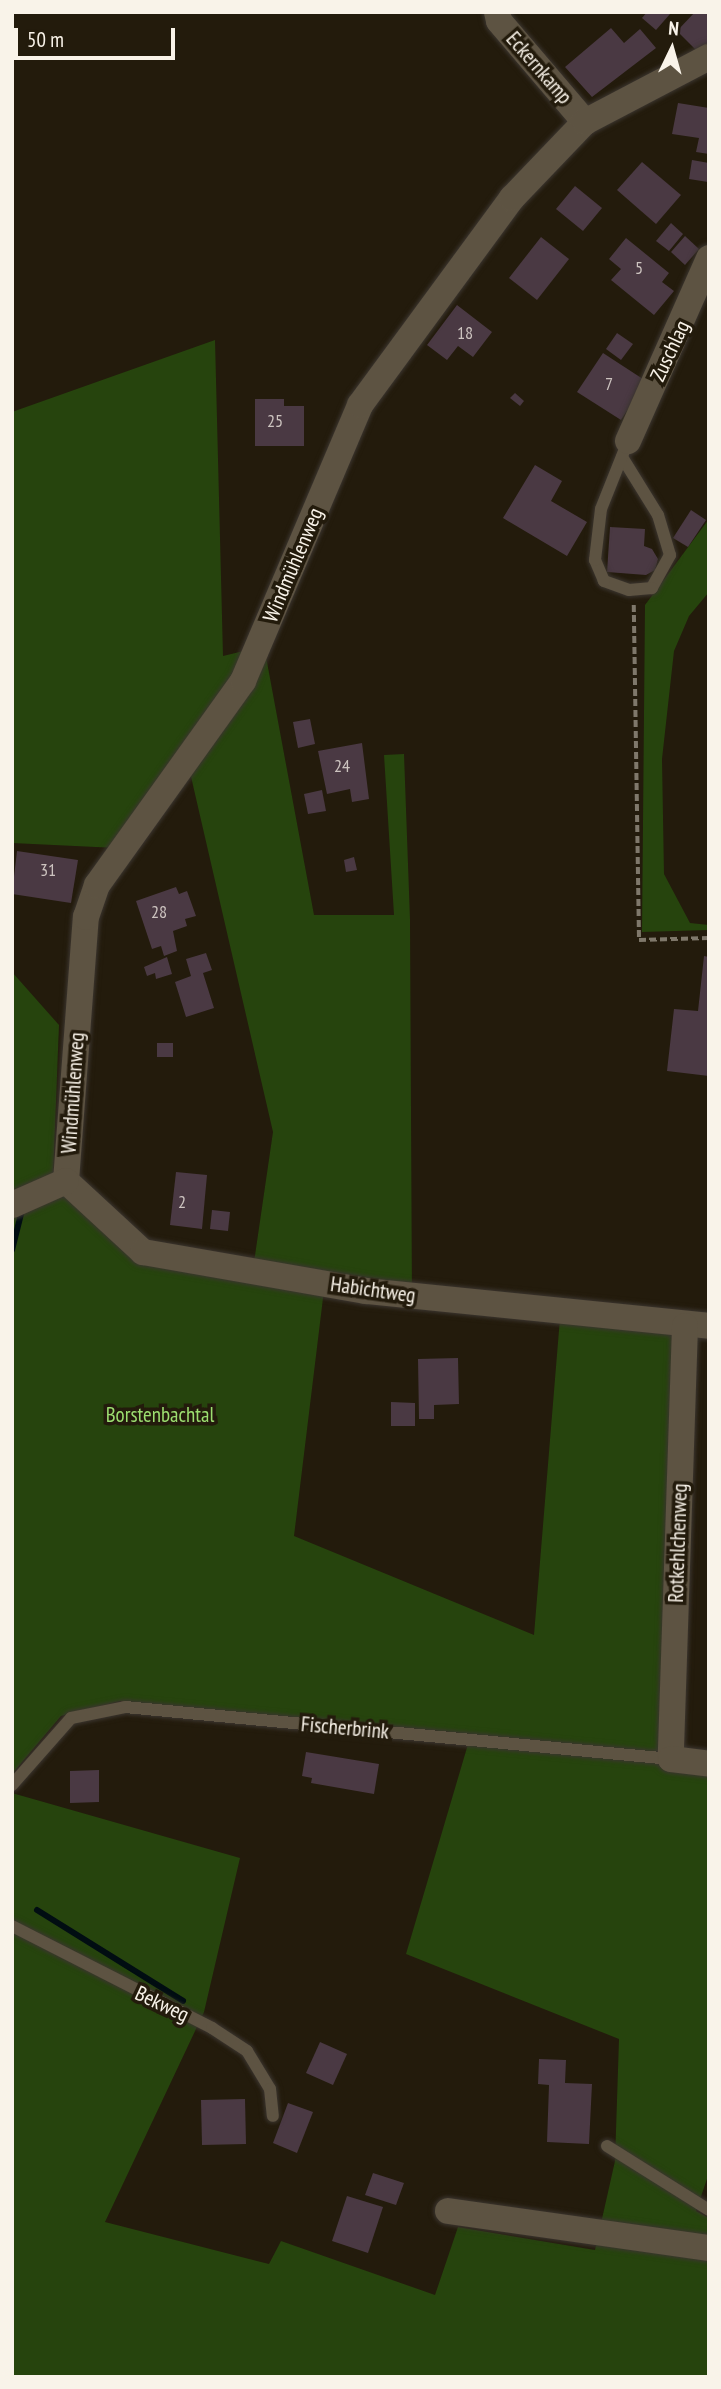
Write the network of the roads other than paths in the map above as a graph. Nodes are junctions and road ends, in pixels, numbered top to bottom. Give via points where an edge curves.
1 (497, 12) edge
2 (709, 57) edge
3 (585, 122) junction
4 (709, 258) edge
5 (625, 449) junction
6 (66, 1181) junction
7 (12, 1205) edge
8 (697, 1326) edge
9 (671, 1759) junction
10 (709, 1764) edge
11 (12, 1785) edge
12 (12, 1926) edge
13 (273, 2116) dead end
14 (607, 2146) dead end
15 (709, 2210) edge
16 (448, 2211) dead end
17 (709, 2248) edge

1 - 3 street, Eckernkamp via 499,21
2 - 3 street, Windmühlenweg
3 - 6 street, Windmühlenweg via 512,198 359,405 243,681 97,885 86,917
4 - 5 street, Zuschlag
5 - 5 lane via 601,509 595,560 604,580 629,590 652,588 670,555 659,515
6 - 7 street
6 - 8 street, Habichtweg via 143,1252 366,1290
8 - 9 street, Rotkehlchenweg
9 - 10 street, Fischerbrink
9 - 11 lane, Fischerbrink via 125,1707 71,1718
12 - 13 lane, Bekweg via 212,2028 247,2051 270,2089
14 - 15 lane
16 - 17 street

